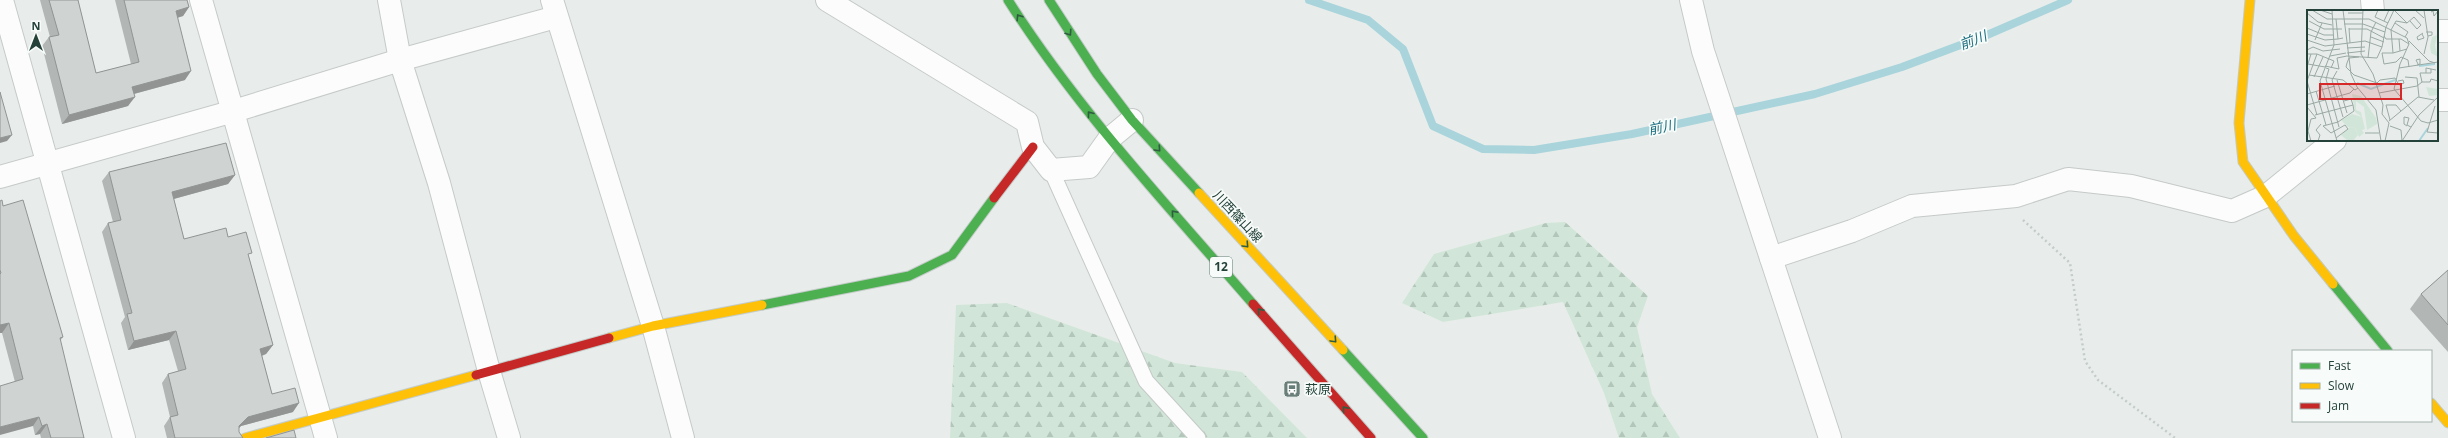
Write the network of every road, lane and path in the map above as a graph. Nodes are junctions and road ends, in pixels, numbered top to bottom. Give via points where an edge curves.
1 (2, 0) edge
2 (201, 0) edge
3 (389, 0) edge
4 (827, 0) edge
5 (1008, 0) edge
6 (1049, 0) edge
7 (1691, 0) edge
8 (2250, 0) edge
9 (2372, 0) edge
10 (554, 8) edge
11 (2373, 10) edge
12 (400, 60) junction
13 (234, 110) junction
14 (1132, 120) junction
15 (1109, 139) junction
16 (2334, 141) edge
17 (1033, 147) junction
18 (46, 163) junction
19 (1051, 170) junction
20 (0, 177) edge
21 (2266, 196) junction
22 (1999, 198) junction
23 (1771, 258) junction
24 (653, 326) junction
25 (2387, 350) edge
26 (489, 371) junction
27 (2432, 404) edge
28 (320, 417) junction
29 (2448, 423) edge
30 (124, 438) edge
31 (245, 438) edge
32 (326, 438) edge
33 (509, 438) edge
34 (683, 438) edge
35 (1198, 438) edge
36 (1371, 438) edge
37 (1423, 438) edge
38 (1830, 438) edge
39 (2175, 438) edge

1 - 18 street
2 - 13 street
3 - 12 street
4 - 17 street via 1027,122
15 -> 5 street, 12 via 1038,47
6 -> 14 street, 川西篠山線 / 12 via 1089,63
7 - 23 street via 1703,51
8 - 21 street via 2239,123 2243,162
9 - 11 street
10 - 12 street
10 - 24 street
12 - 13 street
12 - 26 street via 439,182
13 - 18 street
13 - 28 street
14 - 15 street
14 -> 37 street, 川西篠山線 / 12
15 - 19 street via 1089,167
36 -> 15 street, 12
16 - 21 street
17 - 19 street
17 - 24 street via 952,254 910,276
18 - 20 street
18 - 30 street
19 - 35 lane via 1146,381
21 - 22 street via 2232,211 2131,186 2068,178 2016,196
21 - 25 street via 2294,236
22 - 23 street via 1912,206 1852,231
22 - 39 path via 2070,263 2085,361 2098,380
23 - 38 street
24 - 26 street
24 - 34 street
26 - 28 street
26 - 33 street
27 - 29 street
28 - 31 street
28 - 32 street

